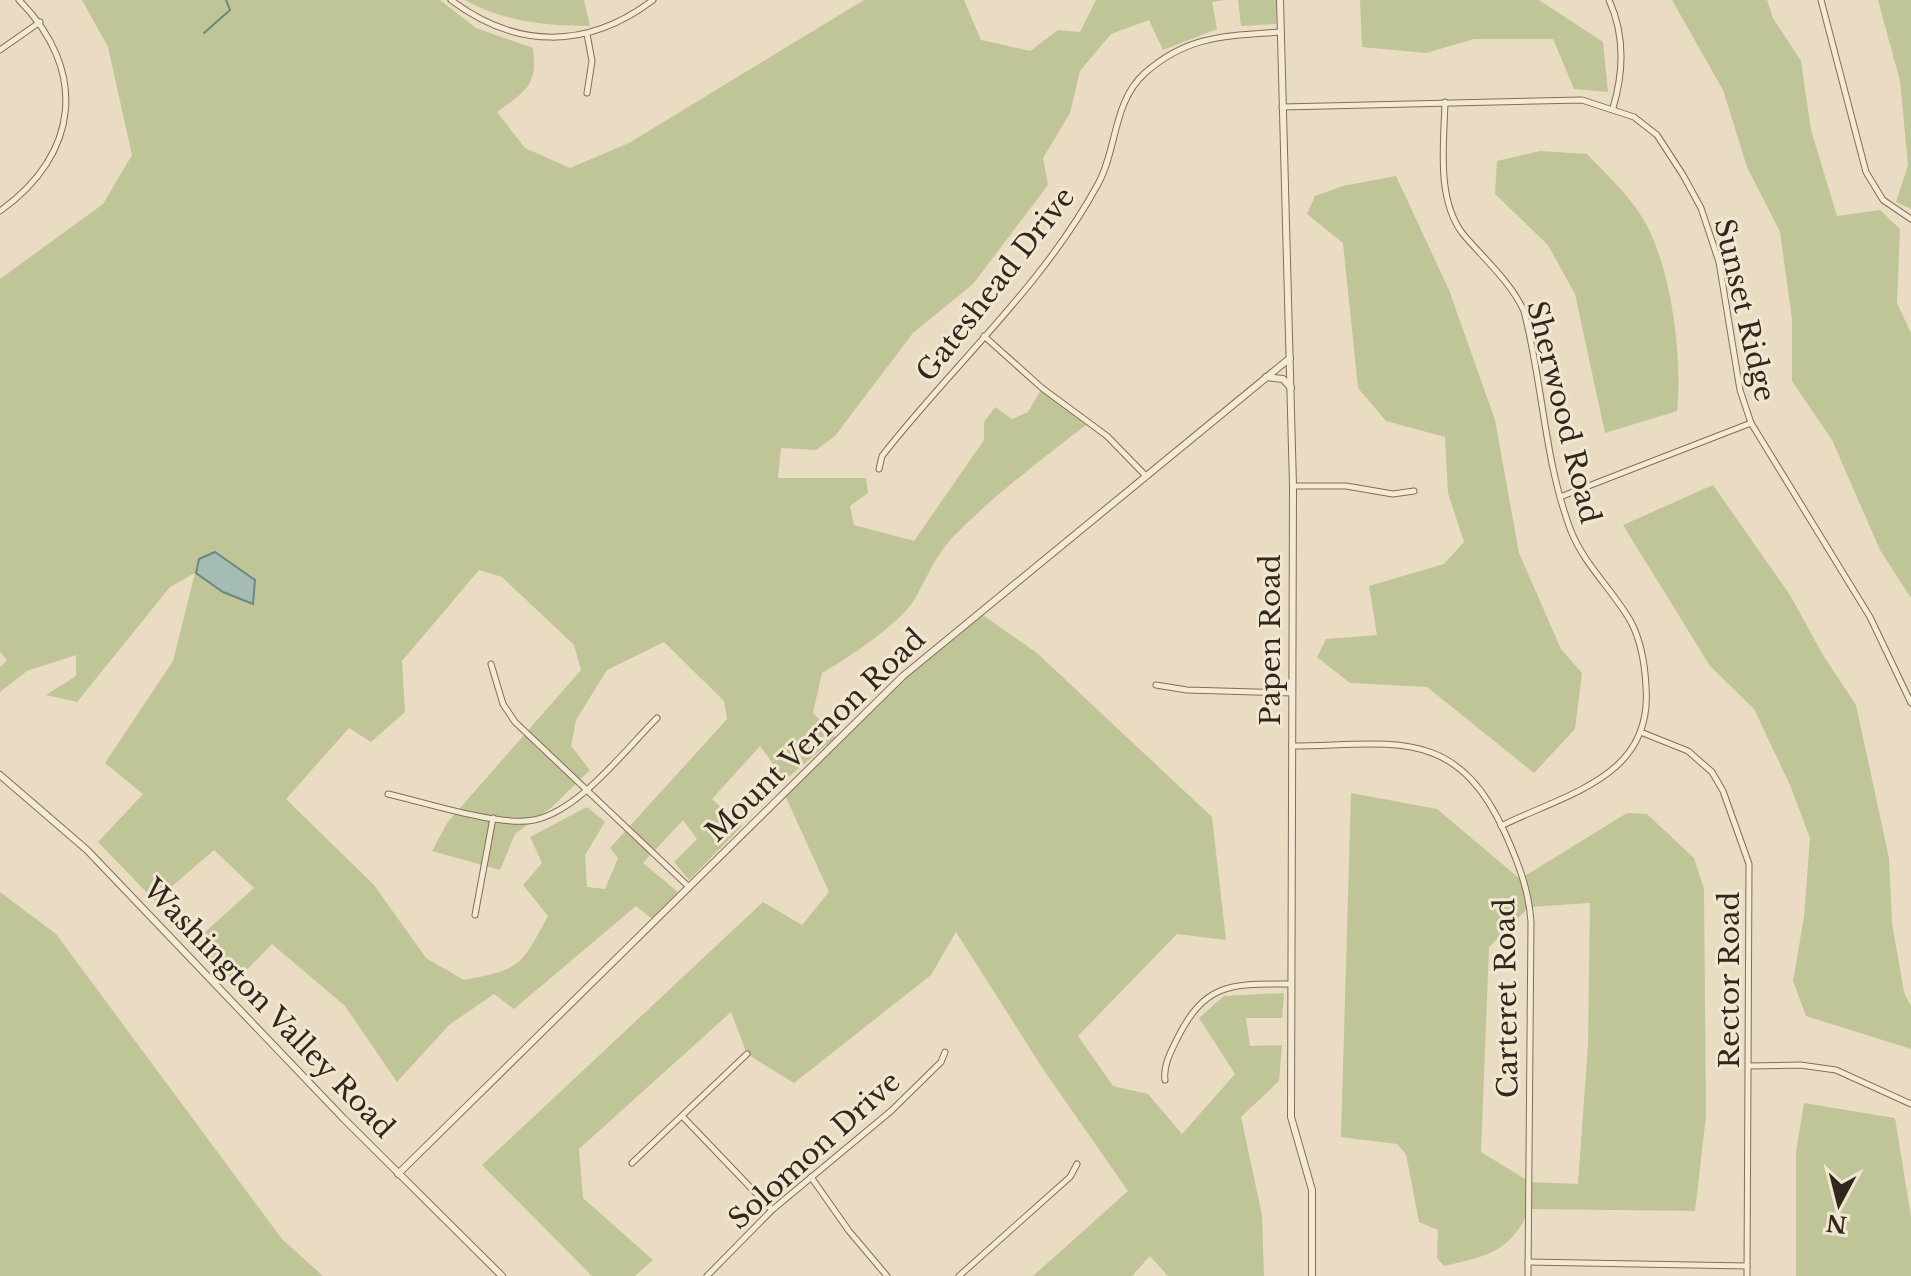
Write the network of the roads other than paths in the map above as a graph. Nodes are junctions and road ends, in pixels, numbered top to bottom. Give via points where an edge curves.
1 (19, 0) edge
2 (451, 0) edge
3 (653, 0) edge
4 (1280, 0) edge
5 (1609, 0) edge
6 (1821, 0) edge
7 (40, 22) junction
8 (1281, 32) junction
9 (587, 34) junction
10 (0, 50) edge
11 (587, 93) dead end
12 (1445, 102) junction
13 (1282, 107) junction
14 (1613, 108) junction
15 (0, 211) edge
16 (1911, 219) edge
17 (984, 336) junction
18 (1290, 358) junction
19 (1266, 377) junction
20 (1291, 388) junction
21 (1751, 423) junction
22 (879, 469) dead end
23 (1146, 476) junction
24 (1293, 486) junction
25 (1414, 491) dead end
26 (1560, 497) junction
27 (491, 664) dead end
28 (1156, 685) dead end
29 (1292, 693) junction
30 (1911, 703) edge
31 (657, 718) dead end
32 (1643, 733) junction
33 (1291, 746) junction
34 (0, 775) edge
35 (584, 791) junction
36 (388, 794) dead end
37 (493, 818) junction
38 (1501, 826) junction
39 (689, 887) junction
40 (475, 915) dead end
41 (1290, 984) junction
42 (945, 1052) dead end
43 (747, 1054) dead end
44 (1749, 1066) junction
45 (1165, 1080) dead end
46 (1911, 1104) edge
47 (683, 1117) junction
48 (632, 1163) dead end
49 (1077, 1164) dead end
50 (398, 1174) junction
51 (811, 1177) junction
52 (772, 1210) junction
53 (1528, 1262) junction
54 (1747, 1266) junction
55 (502, 1276) edge
56 (707, 1276) edge
57 (887, 1276) edge
58 (959, 1276) edge
59 (1312, 1276) edge
60 (1528, 1276) edge
61 (1747, 1276) edge

1 - 7 street
2 - 9 street via 505,31 552,37
3 - 9 street via 624,20
4 - 8 street, Papen Road
5 - 14 street via 1621,48 1621,79
6 - 16 street via 1866,172 1883,200
7 - 10 street
7 - 15 street via 54,44 65,82 63,130 38,179
8 - 13 street, Papen Road
8 - 17 street, Gateshead Drive via 1195,41 1138,80 1126,99 1093,193
9 - 11 street via 592,61
12 - 13 street, Sunset Ridge
12 - 14 street, Sunset Ridge via 1582,100
12 - 26 street, Sherwood Road via 1449,206 1524,311
13 - 18 street, Papen Road
14 - 21 street, Sunset Ridge via 1657,135 1701,208 1724,286 1740,390
17 - 22 street, Gateshead Drive via 897,436
17 - 23 street via 1107,436
18 - 19 street, Mount Vernon Road
18 - 20 street, Papen Road
19 - 20 street via 1283,379
19 - 23 street, Mount Vernon Road
20 - 24 street, Papen Road
21 - 26 street
21 - 30 street, Sunset Ridge via 1870,617
23 - 39 street, Mount Vernon Road via 903,676
24 - 25 street
24 - 29 street, Papen Road
26 - 32 street, Sherwood Road via 1579,549 1632,625 1646,681
27 - 35 street via 508,713
28 - 29 street
29 - 33 street, Papen Road
31 - 35 street
32 - 38 street via 1616,769
32 - 44 street, Rector Road via 1705,763 1743,840 1751,887
33 - 38 street, Carteret Road via 1379,745 1445,756 1472,779
33 - 41 street, Papen Road
34 - 50 street, Washington Valley Road via 87,850
35 - 37 street via 561,810 533,820
35 - 39 street
36 - 37 street
37 - 40 street
38 - 53 street, Carteret Road via 1530,907
39 - 50 street, Mount Vernon Road
41 - 45 street via 1234,985 1208,996 1187,1019 1167,1062
41 - 59 street, Papen Road via 1291,1126 1312,1190
42 - 51 street, Solomon Drive via 891,1111
43 - 47 street
44 - 46 street via 1836,1070
44 - 54 street, Rector Road
47 - 48 street
47 - 52 street
49 - 58 street via 1070,1177
50 - 55 street, Washington Valley Road
51 - 52 street, Solomon Drive
51 - 57 street
52 - 56 street, Solomon Drive
53 - 54 street
53 - 60 street, Carteret Road
54 - 61 street, Rector Road

